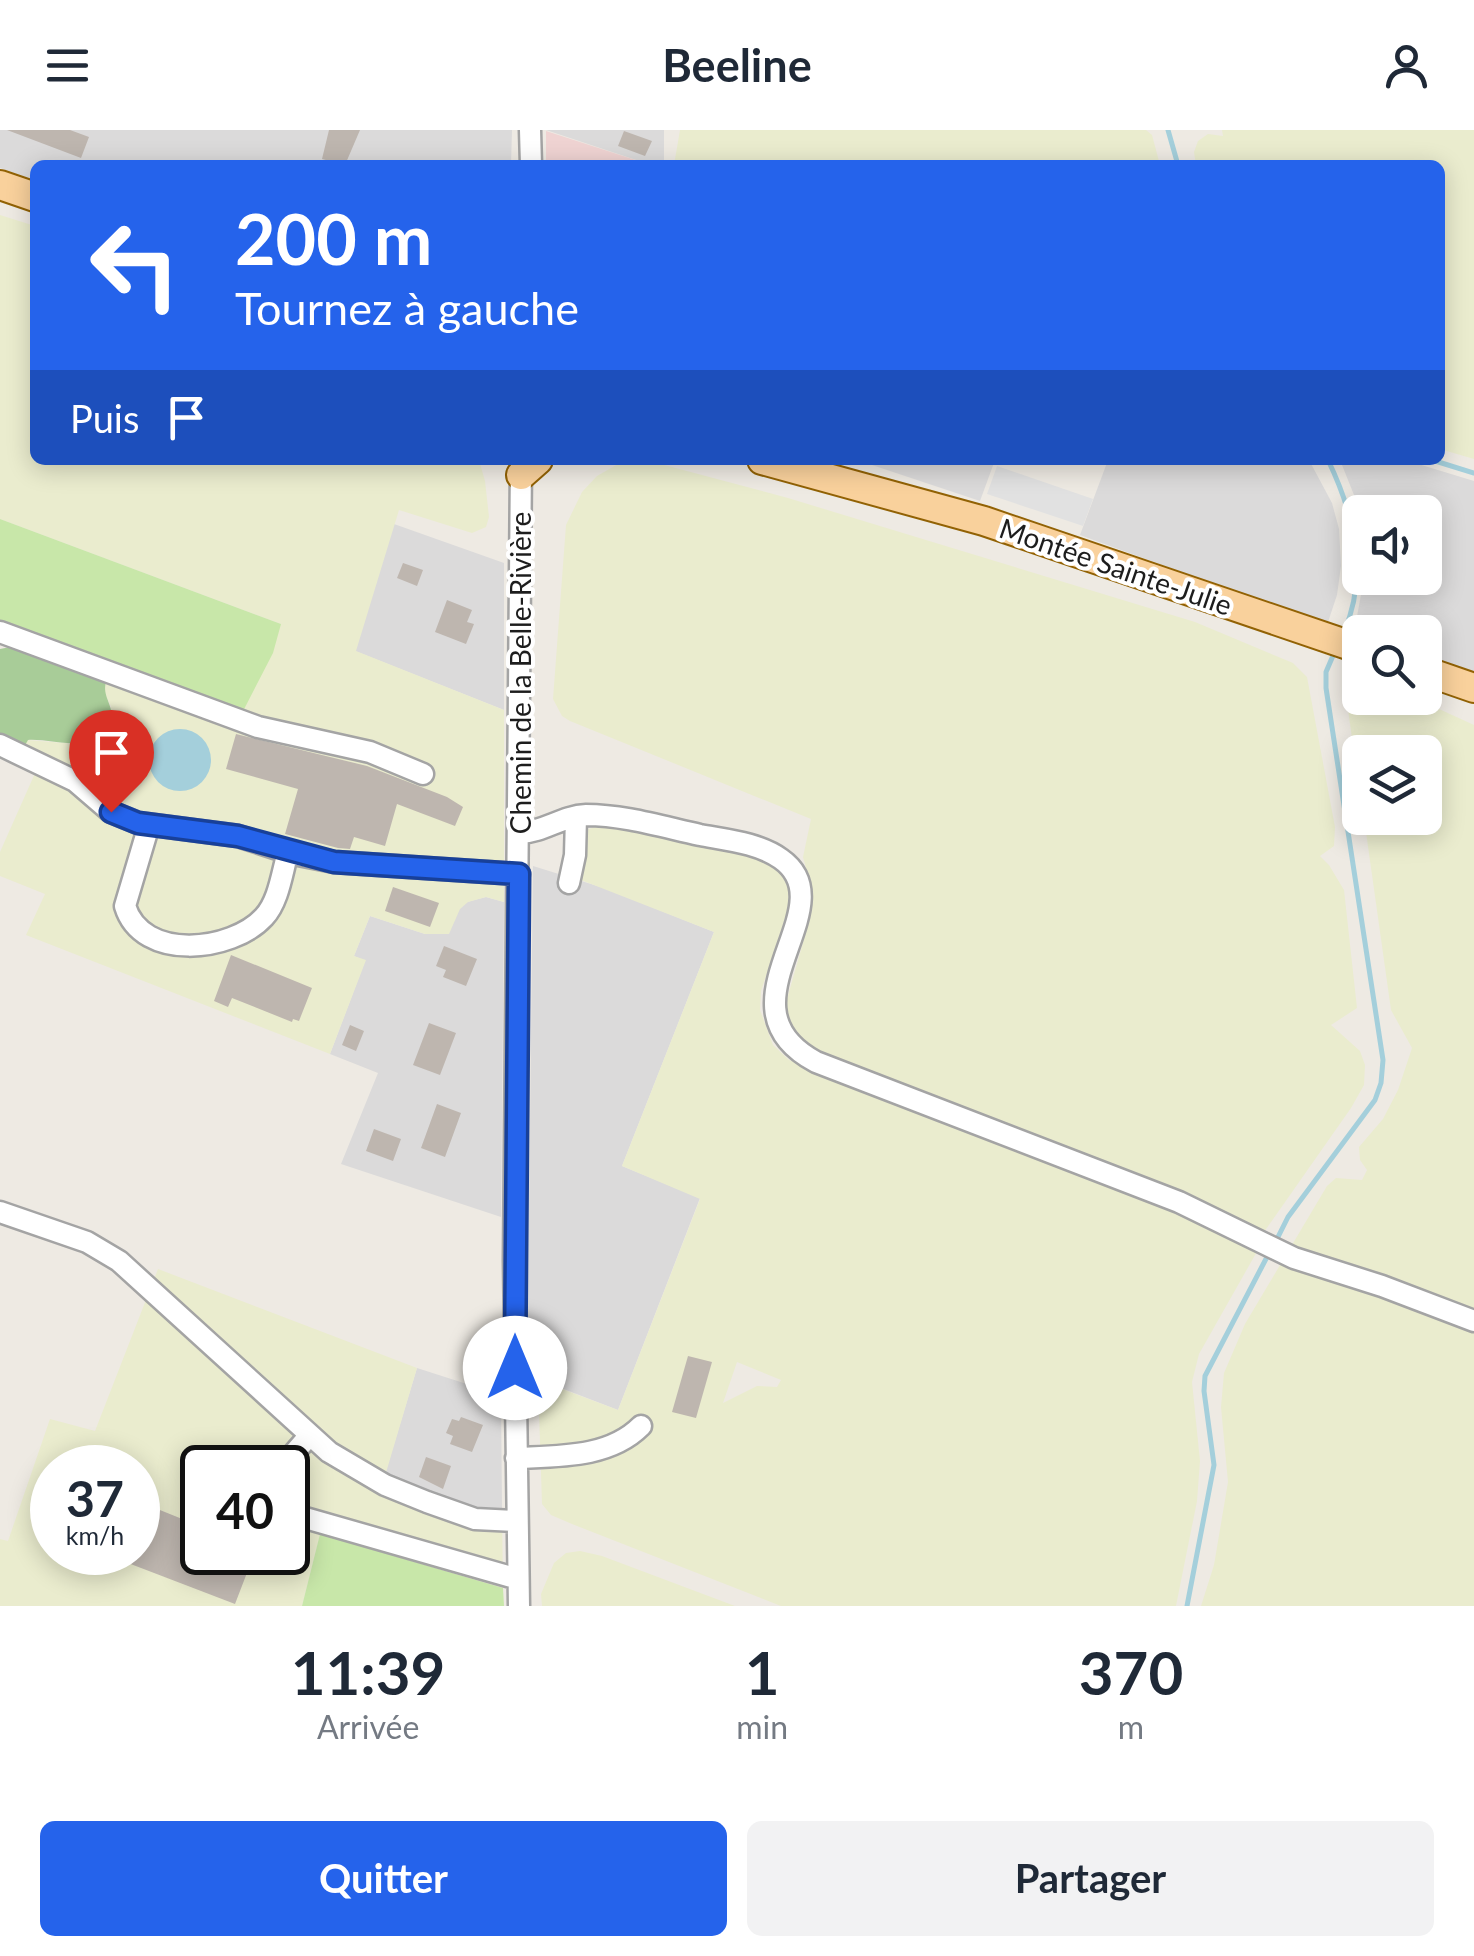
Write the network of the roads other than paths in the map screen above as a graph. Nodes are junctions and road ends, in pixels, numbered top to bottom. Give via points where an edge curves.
1 (530, 130) edge
2 (531, 160) edge
3 (0, 185) edge
4 (30, 195) edge
5 (527, 465) edge
6 (780, 465) edge
7 (808, 465) edge
8 (870, 490) junction
9 (0, 632) edge
10 (1342, 643) edge
11 (1442, 677) edge
12 (1474, 688) edge
13 (0, 745) edge
14 (423, 774) dead end
15 (576, 817) junction
16 (149, 825) junction
17 (520, 833) junction
18 (288, 852) junction
19 (519, 874) junction
20 (569, 884) dead end
21 (0, 1212) edge
22 (1474, 1321) edge
23 (640, 1426) dead end
24 (309, 1436) junction
25 (301, 1445) edge
26 (516, 1458) junction
27 (310, 1519) edge
28 (517, 1521) junction
29 (518, 1579) junction
30 (519, 1606) edge

1 - 2 street
3 - 4 main road
5 - 17 street, Chemin de la Belle-Rivière
6 - 8 main road, Montée Sainte-Julie
7 - 8 main road, Montée Sainte-Julie
8 - 10 main road, Montée Sainte-Julie via 984,521
9 - 14 street via 258,728 370,752
11 - 12 main road
13 - 16 street via 75,781 122,818
15 - 17 street
15 - 20 street
15 - 22 street via 628,820 746,844 787,864 799,884 799,907 774,1012 796,1051 1179,1202 1294,1258
16 - 18 street via 238,836
16 - 18 street via 126,906 137,926 170,944 213,943 254,927 269,912
17 - 19 street, Chemin de la Belle-Rivière
18 - 19 street via 334,862
19 - 26 street, Chemin de la Belle-Rivière
21 - 24 street via 87,1242 120,1262
23 - 26 street via 606,1448
24 - 25 street
24 - 28 street via 372,1478 427,1502 475,1520
26 - 28 street, Chemin de la Belle-Rivière
27 - 29 street
28 - 29 street, Chemin de la Belle-Rivière
29 - 30 street, Chemin de la Belle-Rivière

